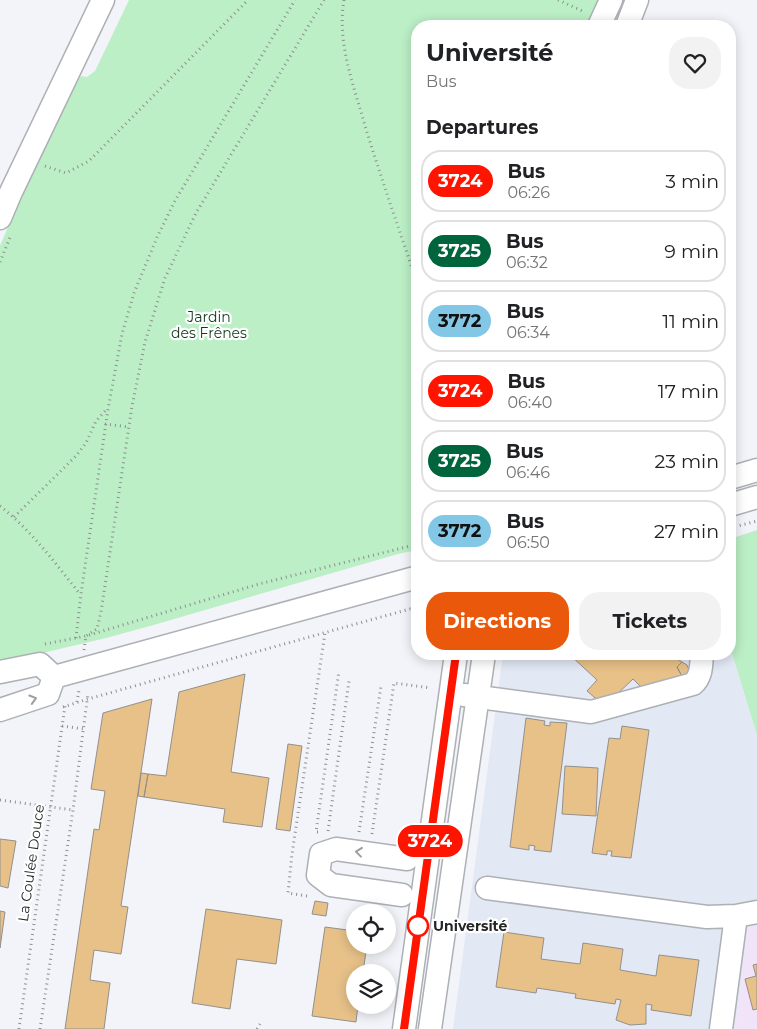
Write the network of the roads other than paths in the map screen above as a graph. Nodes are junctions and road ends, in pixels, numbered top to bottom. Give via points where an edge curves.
1 (103, 0) edge
2 (611, 0) edge
3 (637, 0) edge
4 (593, 20) edge
5 (629, 20) edge
6 (0, 218) edge
7 (757, 470) edge
8 (736, 476) edge
9 (757, 497) edge
10 (736, 503) edge
11 (411, 579) edge
12 (454, 660) edge
13 (483, 660) edge
14 (702, 660) edge
15 (0, 672) edge
16 (54, 677) junction
17 (441, 691) junction
18 (478, 697) junction
19 (0, 710) edge
20 (408, 859) dead end
21 (487, 888) dead end
22 (402, 895) dead end
23 (746, 914) edge
24 (404, 1029) edge
25 (430, 1029) edge
26 (722, 1029) edge

1 - 6 street
2 - 4 street
3 - 5 street
7 - 8 street
9 - 10 street
11 - 16 street
12 - 17 street
13 - 18 street
14 - 18 street via 698,680 693,684 591,712
15 - 16 street via 40,664
19 -> 16 street via 48,694
17 - 18 street
17 - 24 street
18 - 25 street
20 -> 22 street via 336,849 321,854 318,875 331,885
21 - 23 street via 707,917
23 - 26 street

